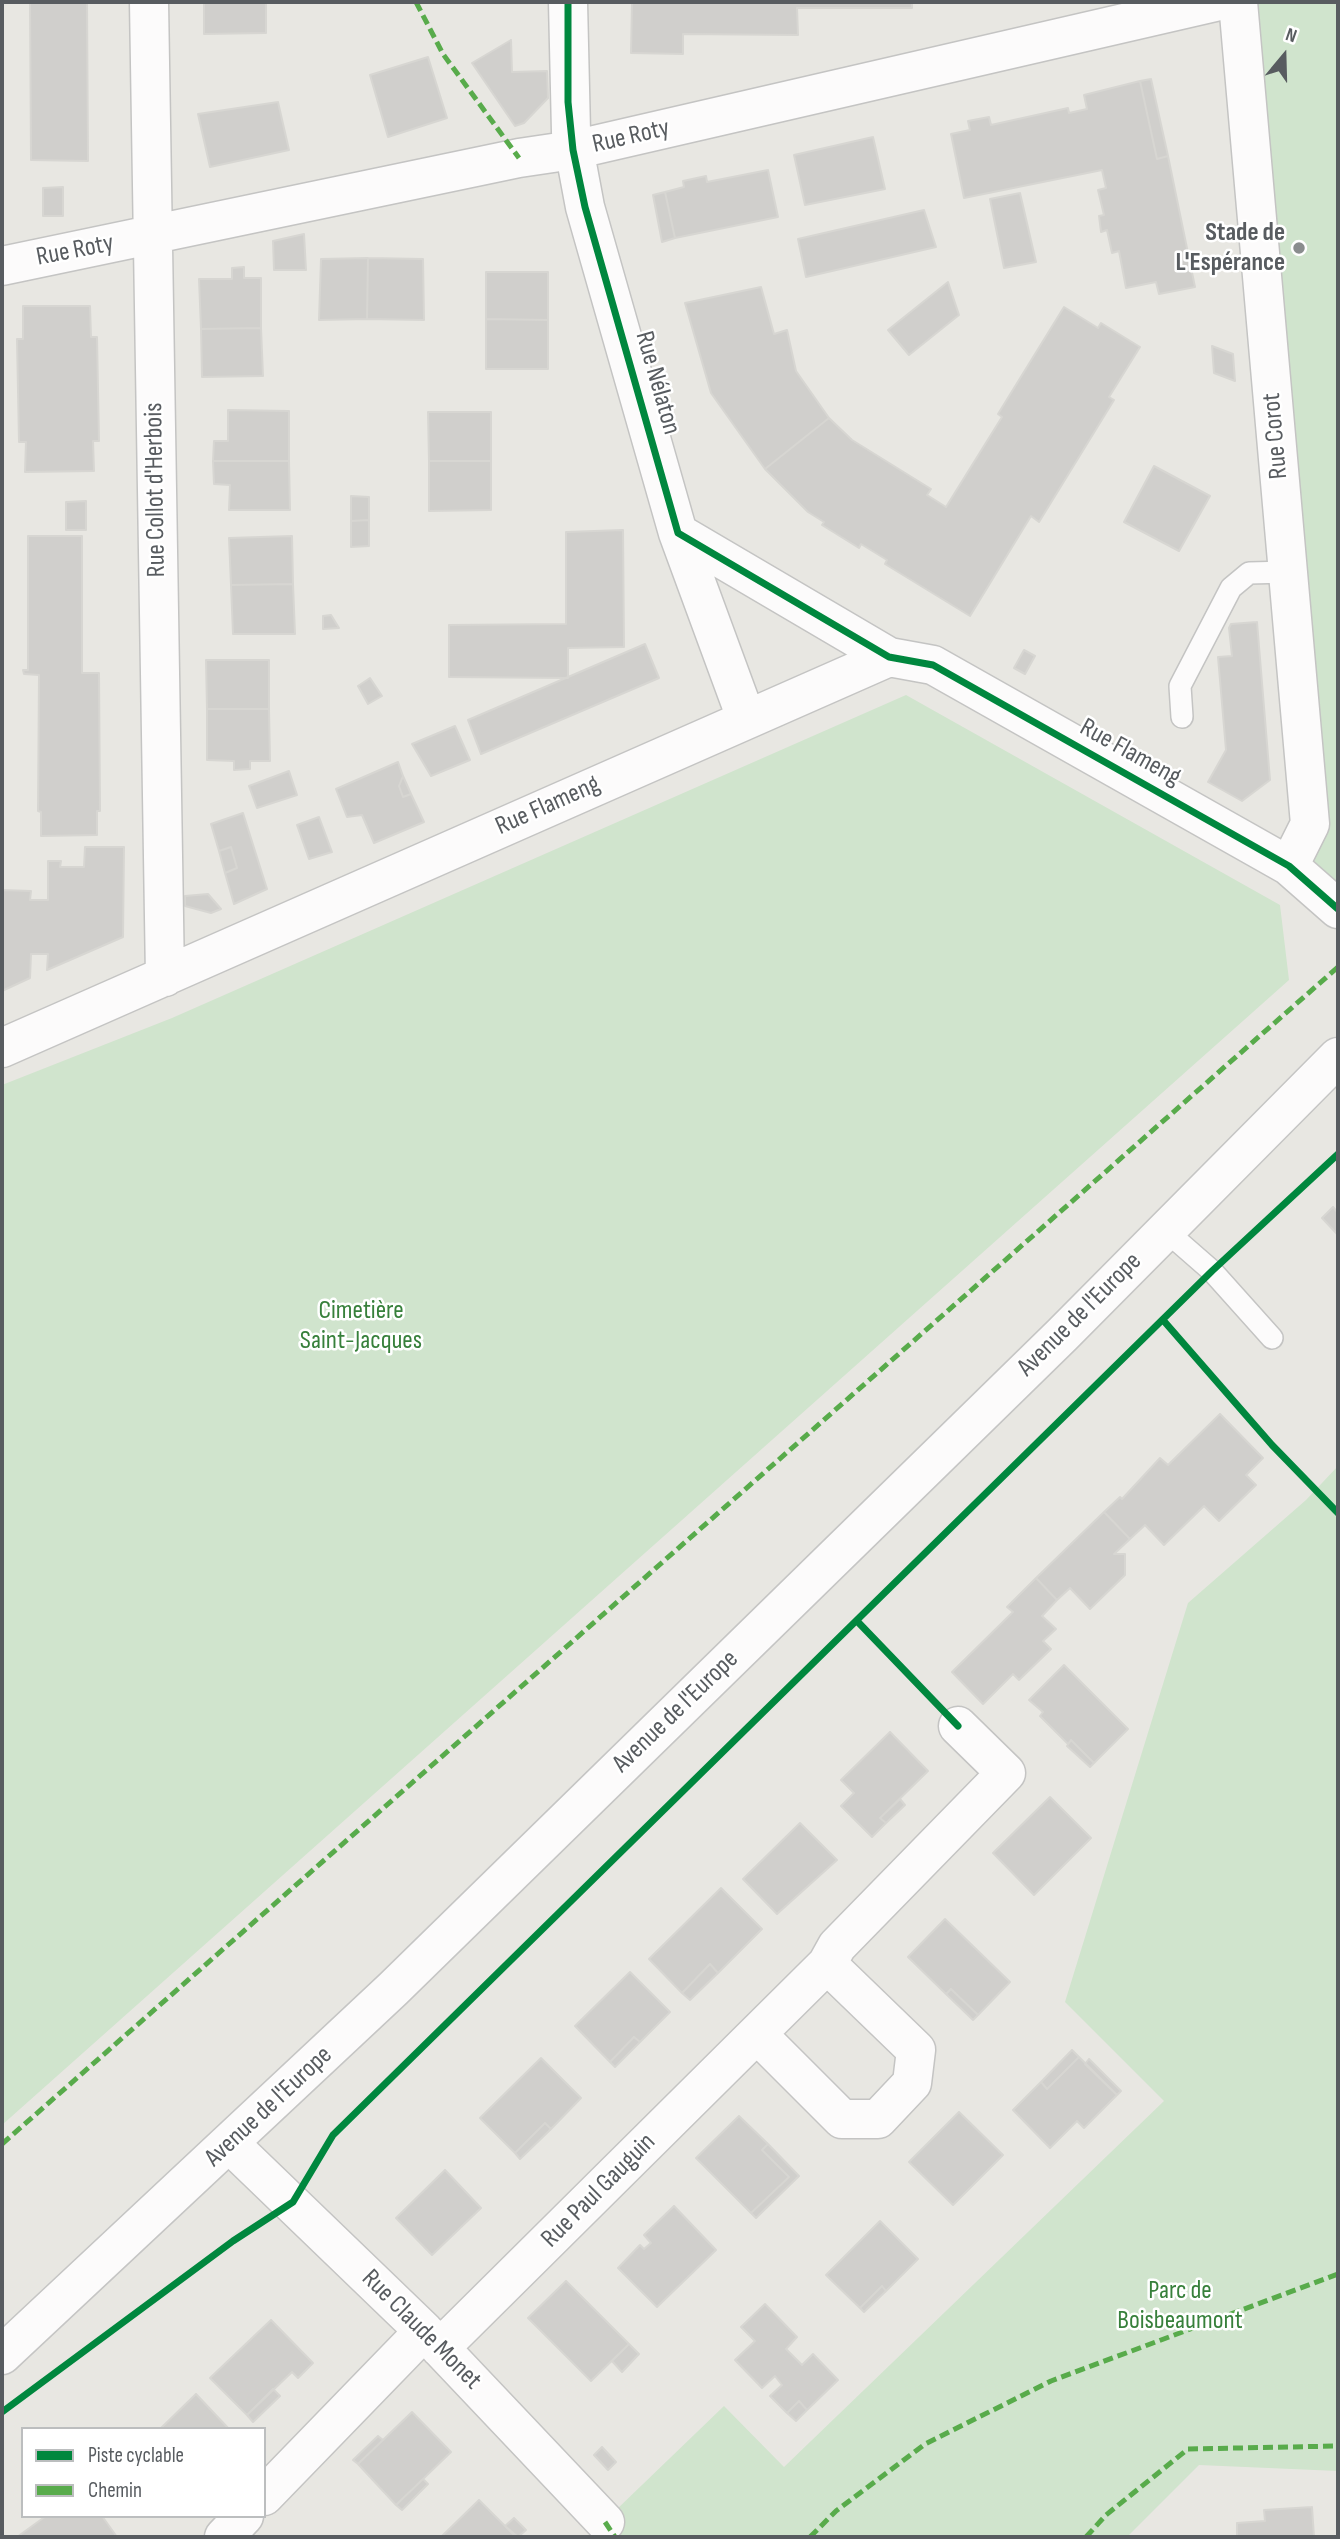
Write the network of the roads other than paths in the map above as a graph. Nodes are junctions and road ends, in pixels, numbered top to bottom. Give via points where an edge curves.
1 (149, 2) edge
2 (568, 2) edge
3 (1215, 2) edge
4 (1238, 2) edge
5 (573, 150) junction
6 (151, 235) junction
7 (2, 266) edge
8 (678, 533) junction
9 (1288, 572) junction
10 (889, 657) junction
11 (1182, 717) dead end
12 (746, 718) junction
13 (1289, 866) junction
14 (1338, 909) edge
15 (165, 977) junction
16 (2, 1048) edge
17 (1338, 1057) edge
18 (1165, 1230) junction
19 (1272, 1338) dead end
20 (958, 1726) dead end
21 (827, 1964) junction
22 (757, 2034) junction
23 (230, 2144) junction
24 (432, 2340) junction
25 (2, 2355) edge
26 (266, 2494) edge
27 (242, 2518) edge
28 (605, 2522) dead end
29 (224, 2537) edge

1 - 6 street, Rue Collot d'Herbois
2 - 5 street, Rue Nélaton
3 - 5 street, Rue Roty
4 - 9 street, Rue Corot
5 - 6 street, Rue Roty
5 - 8 street, Rue Nélaton
6 - 7 street, Rue Roty
6 - 15 street, Rue Collot d'Herbois
8 - 10 street
8 - 12 street, Rue Nélaton
9 - 11 lane via 1248,573 1231,588 1180,686
9 - 13 street, Rue Corot via 1310,824
10 - 12 street, Rue Flameng
10 - 13 street, Rue Flameng via 933,665
12 - 15 street, Rue Flameng
13 - 14 street, Rue Flameng
15 - 16 street, Rue Flameng
17 - 18 street, Avenue de l'Europe
18 - 19 lane via 1212,1271
18 - 23 street, Avenue de l'Europe
20 - 21 street, Rue Paul Gauguin via 1006,1773 836,1946
21 - 22 street, Rue Paul Gauguin
21 - 22 street via 916,2050 912,2082 878,2119 842,2119
22 - 24 street, Rue Paul Gauguin
23 - 24 street, Rue Claude Monet
23 - 25 street, Avenue de l'Europe
24 - 26 street, Rue Paul Gauguin
24 - 28 street, Rue Claude Monet
27 - 29 street

